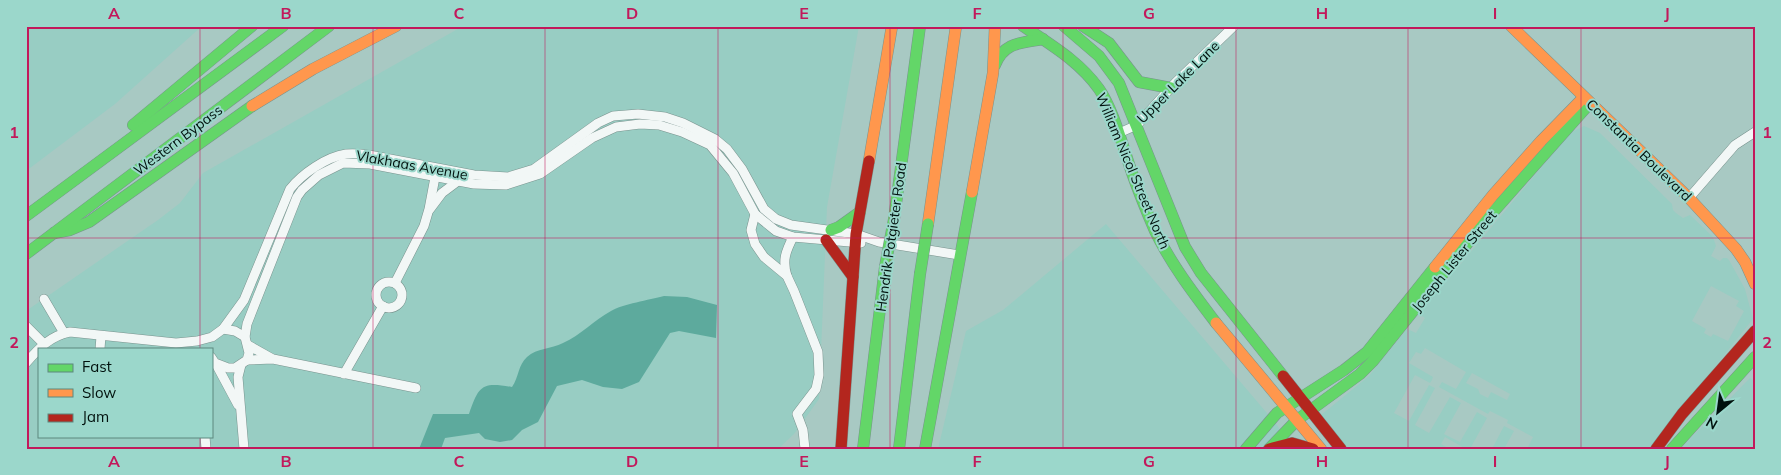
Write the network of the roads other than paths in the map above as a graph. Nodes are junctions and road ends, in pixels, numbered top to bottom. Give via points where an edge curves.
1 (252, 26) edge
2 (283, 26) edge
3 (329, 26) edge
4 (396, 26) edge
5 (892, 26) edge
6 (920, 26) edge
7 (956, 26) edge
8 (994, 26) edge
9 (1022, 26) edge
10 (1064, 26) edge
11 (1083, 26) edge
12 (1234, 26) edge
13 (1511, 26) edge
14 (1043, 38) junction
15 (993, 72) junction
16 (1171, 88) junction
17 (1587, 100) junction
18 (1137, 125) junction
19 (1755, 132) edge
20 (1119, 133) junction
21 (436, 172) junction
22 (458, 181) junction
23 (1689, 198) junction
24 (429, 209) junction
25 (764, 209) junction
26 (860, 212) junction
27 (755, 214) junction
28 (26, 216) edge
29 (54, 232) junction
30 (828, 235) junction
31 (793, 237) junction
32 (856, 238) junction
33 (26, 254) edge
34 (959, 255) junction
35 (787, 276) junction
36 (853, 277) junction
37 (394, 283) junction
38 (1755, 284) edge
39 (44, 300) dead end
40 (383, 306) junction
41 (26, 326) edge
42 (223, 330) junction
43 (1755, 331) edge
44 (64, 333) junction
45 (101, 336) junction
46 (212, 337) junction
47 (247, 341) junction
48 (43, 343) junction
49 (176, 343) junction
50 (39, 348) edge
51 (100, 348) edge
52 (186, 348) edge
53 (209, 348) edge
54 (38, 349) edge
55 (1755, 357) edge
56 (273, 359) junction
57 (213, 360) edge
58 (244, 362) junction
59 (26, 363) edge
60 (1755, 369) edge
61 (1740, 373) junction
62 (344, 374) junction
63 (416, 388) dead end
64 (1300, 398) junction
65 (1286, 407) junction
66 (241, 410) junction
67 (1311, 410) junction
68 (1298, 420) junction
69 (244, 449) edge
70 (805, 449) edge
71 (841, 449) edge
72 (863, 449) edge
73 (900, 449) edge
74 (925, 449) edge
75 (1246, 449) edge
76 (1269, 449) edge
77 (1313, 449) edge
78 (1321, 449) edge
79 (1341, 449) edge
80 (1656, 449) edge
81 (1672, 449) edge

1 - 28 main road
2 - 28 main road, Western Bypass
3 - 29 main road, Western Bypass
4 - 29 main road via 313,69 255,104 89,222
5 - 26 main road
6 - 72 main road, Hendrik Potgieter Road, bridge
7 - 73 main road, bridge via 920,274
8 - 15 main road
9 - 14 main road, William Nicol Street North
10 - 18 main road, William Nicol Street North via 1109,68
11 - 16 main road via 1109,43 1139,82
12 - 16 street, Upper Lake Lane
13 - 17 main road, Constantia Boulevard
14 - 15 main road via 1006,47 1000,53
14 - 20 main road, William Nicol Street North via 1085,72 1100,91
15 - 34 main road
16 - 18 street, Upper Lake Lane
17 - 23 main road, Constantia Boulevard
17 - 64 main road, Joseph Lister Street via 1541,141 1493,195 1367,352
17 - 67 main road, Joseph Lister Street via 1453,260 1383,350 1360,374
18 - 20 street, Upper Lake Lane
18 - 64 main road, William Nicol Street North via 1185,247 1201,273
19 - 23 street via 1735,145
20 - 65 main road, William Nicol Street North via 1156,232 1177,270 1216,324
21 - 22 street, Vlakhaas Avenue
21 - 24 street
21 - 25 street, Vlakhaas Avenue via 508,177 534,169 598,123 614,116 638,114 683,123 715,139 742,169
21 - 42 street, Vlakhaas Avenue via 355,154 337,156 308,171 290,189 248,293
21 - 47 street, Vlakhaas Avenue via 354,162 322,172 310,182 297,197 252,308
22 - 24 street
22 - 27 street, Vlakhaas Avenue via 490,186 518,182 540,174 602,133 640,124 658,125 710,145 733,173
23 - 38 main road, Constantia Boulevard via 1736,249
24 - 37 street via 424,226
25 - 27 street
25 - 30 street via 776,220
26 - 30 main road
26 - 32 main road
27 - 31 street via 776,231
27 - 35 street via 751,230 758,251
29 - 33 main road, Western Bypass
30 - 31 street
30 - 32 street
30 - 36 main road
31 - 35 street via 784,260
32 - 34 street
32 - 36 main road
34 - 74 main road
35 - 70 street via 819,359 816,390 797,414
36 - 71 main road
37 - 40 street via 382,284 376,291
37 - 40 street via 402,294 399,302 392,307
39 - 44 street
40 - 62 street
41 - 48 street
42 - 46 street, Vlakhaas Avenue
42 - 47 street via 235,331
43 - 80 main road via 1682,414
44 - 45 street, Vlakhaas Avenue
44 - 48 street, Vlakhaas Avenue
45 - 49 street, Vlakhaas Avenue
45 - 51 street
46 - 49 street, Vlakhaas Avenue
46 - 53 street
47 - 56 street
47 - 58 street, Vlakhaas Avenue via 249,353
48 - 50 street, Vlakhaas Avenue
49 - 52 street
54 - 59 street, Vlakhaas Avenue
55 - 61 main road
56 - 58 street
56 - 62 street
57 - 58 street via 228,368
57 - 66 street
58 - 66 street, Vlakhaas Avenue via 238,377
60 - 61 main road
61 - 81 main road
62 - 63 street
64 - 65 main road, Joseph Lister Street
64 - 67 main road, William Nicol Street North
65 - 68 main road, William Nicol Street North
65 - 75 main road, Joseph Lister Street
66 - 69 street, Vlakhaas Avenue
67 - 68 main road, Joseph Lister Street
67 - 79 main road, William Nicol Street North
68 - 76 main road, Joseph Lister Street
68 - 78 main road, William Nicol Street North
76 - 77 main road via 1292,443

